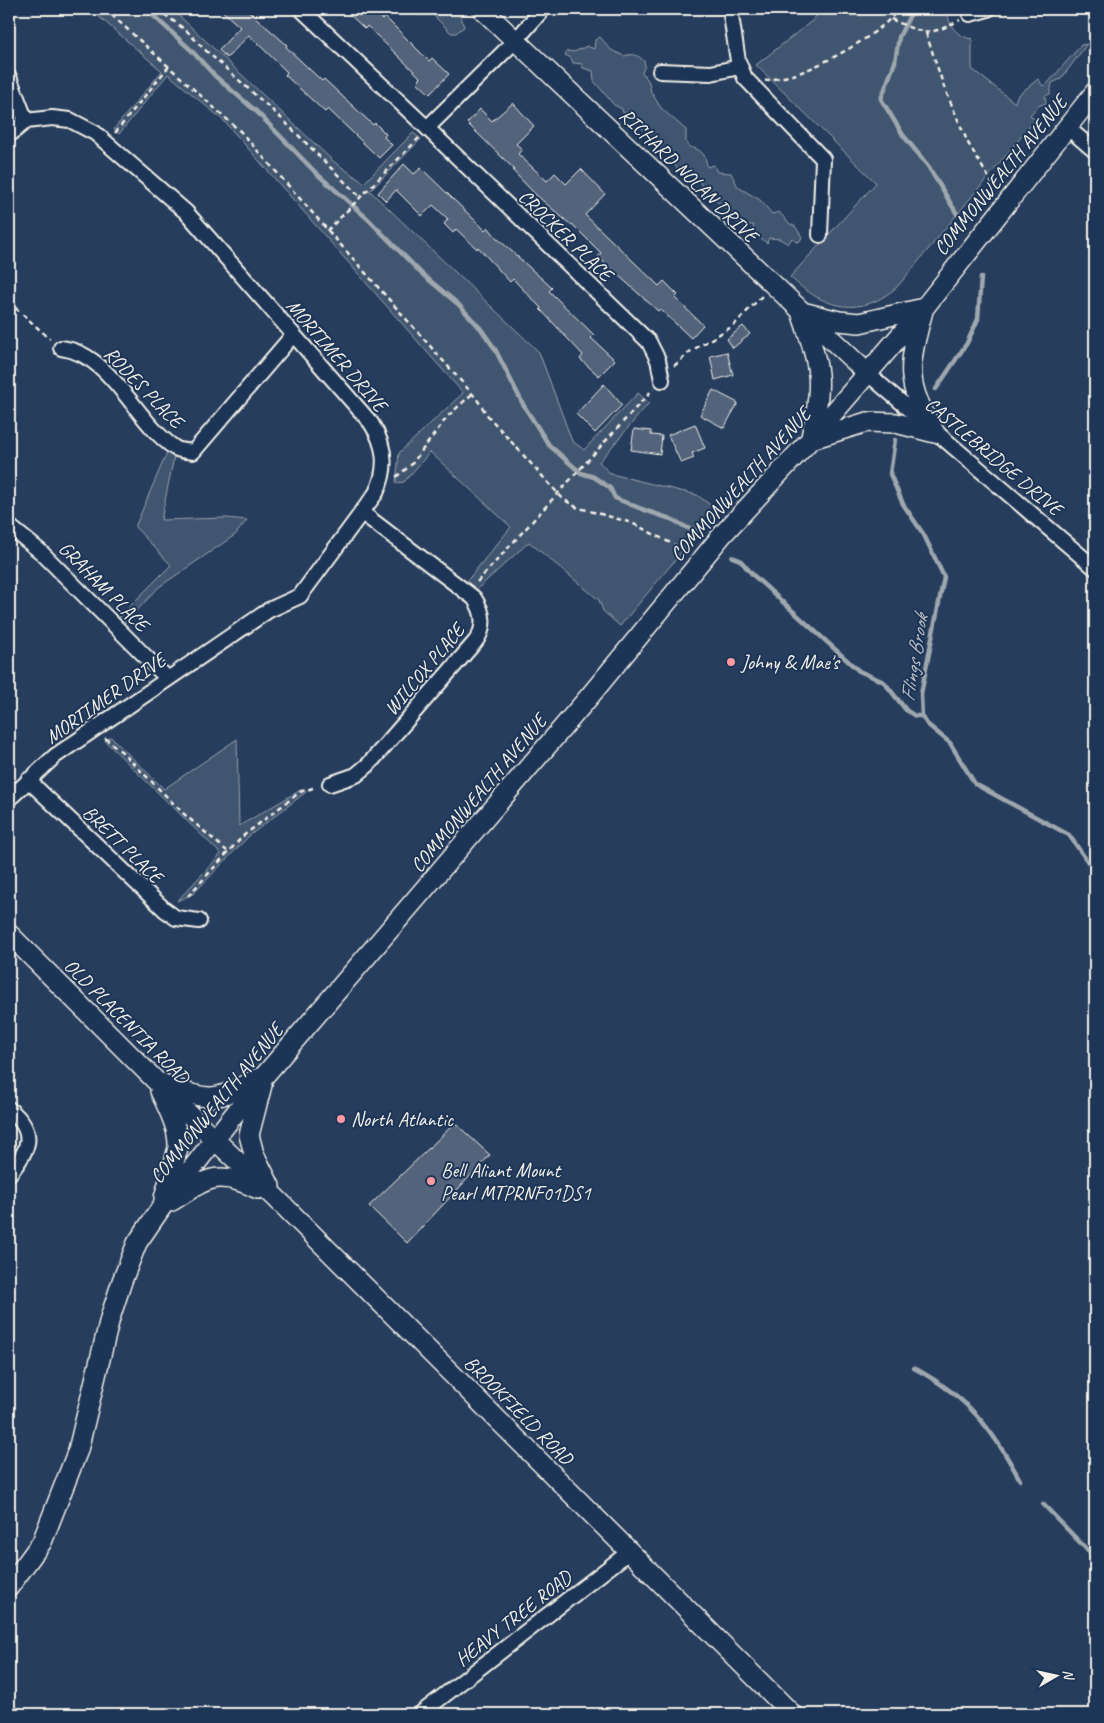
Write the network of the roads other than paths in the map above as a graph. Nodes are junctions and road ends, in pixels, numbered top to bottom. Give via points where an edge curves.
1 (301, 9) edge
2 (482, 9) edge
3 (543, 9) edge
4 (730, 9) edge
5 (988, 9) edge
6 (970, 14) road end
7 (516, 40) junction
8 (740, 67) junction
9 (660, 71) dead end
10 (9, 77) edge
11 (1095, 92) edge
12 (26, 121) junction
13 (427, 128) junction
14 (1068, 128) junction
15 (9, 135) edge
16 (1095, 151) edge
17 (820, 235) dead end
18 (924, 308) junction
19 (801, 312) junction
20 (293, 335) junction
21 (61, 348) road end
22 (867, 374) junction
23 (662, 380) road end
24 (935, 433) junction
25 (810, 440) junction
26 (361, 512) junction
27 (9, 526) edge
28 (1095, 568) edge
29 (168, 679) junction
30 (28, 780) junction
31 (330, 784) road end
32 (9, 799) edge
33 (199, 922) dead end
34 (9, 934) edge
35 (266, 1074) junction
36 (155, 1080) junction
37 (9, 1109) edge
38 (214, 1139) junction
39 (9, 1174) edge
40 (275, 1197) junction
41 (161, 1208) junction
42 (629, 1552) junction
43 (9, 1587) edge
44 (420, 1714) edge
45 (792, 1714) edge

1 - 13 street, CROCKER PLACE
2 - 7 main road, RICHARD NOLAN DRIVE
3 - 7 street
4 - 8 street
5 - 6 street
7 - 13 street
7 - 19 main road, RICHARD NOLAN DRIVE
8 - 9 street via 722,72
8 - 17 street via 749,84 823,159
10 - 12 street
11 - 14 main road, COMMONWEALTH AVENUE
12 - 15 street
12 - 20 street, MORTIMER DRIVE via 43,118 70,120 106,143 186,212
13 - 23 street, CROCKER PLACE via 649,342 658,360
14 - 16 street
14 - 18 main road, COMMONWEALTH AVENUE
18 - 19 main road via 849,323
18 - 22 main road, COMMONWEALTH AVENUE
18 - 24 main road via 915,340 912,380 918,406
19 - 22 main road, RICHARD NOLAN DRIVE
19 - 25 main road via 818,361 820,378 820,396
20 - 21 street, RODES PLACE via 193,452 176,449 170,444 92,360 77,351
20 - 26 street, MORTIMER DRIVE via 376,431 385,457 383,477 376,493
22 - 24 street, CASTLEBRIDGE DRIVE
22 - 25 main road, COMMONWEALTH AVENUE
24 - 25 main road via 896,423 867,422
24 - 28 street, CASTLEBRIDGE DRIVE
25 - 35 main road, COMMONWEALTH AVENUE via 723,534 589,697
26 - 29 street, MORTIMER DRIVE via 300,596 268,610
26 - 31 street, WILCOX PLACE via 467,593 481,609 483,622 480,636 368,765 356,774
27 - 29 street, GRAHAM PLACE via 41,552
29 - 30 street, MORTIMER DRIVE via 55,756
30 - 32 street, MORTIMER DRIVE
30 - 33 street, BRETT PLACE via 164,910 176,918
34 - 36 main road, OLD PLACENTIA ROAD
35 - 36 main road via 232,1092 210,1098
35 - 38 main road, COMMONWEALTH AVENUE
35 - 40 main road via 249,1135 254,1154
36 - 38 main road, OLD PLACENTIA ROAD
36 - 41 main road via 174,1122 178,1140
37 - 39 street via 21,1120 28,1137 24,1154
38 - 40 main road, BROOKFIELD ROAD
38 - 41 main road, COMMONWEALTH AVENUE
40 - 41 main road via 236,1178 225,1177 206,1180
40 - 42 main road, BROOKFIELD ROAD
41 - 43 main road, COMMONWEALTH AVENUE via 137,1243 122,1281 78,1450 42,1542
42 - 44 street, HEAVY TREE ROAD
42 - 45 main road, BROOKFIELD ROAD

